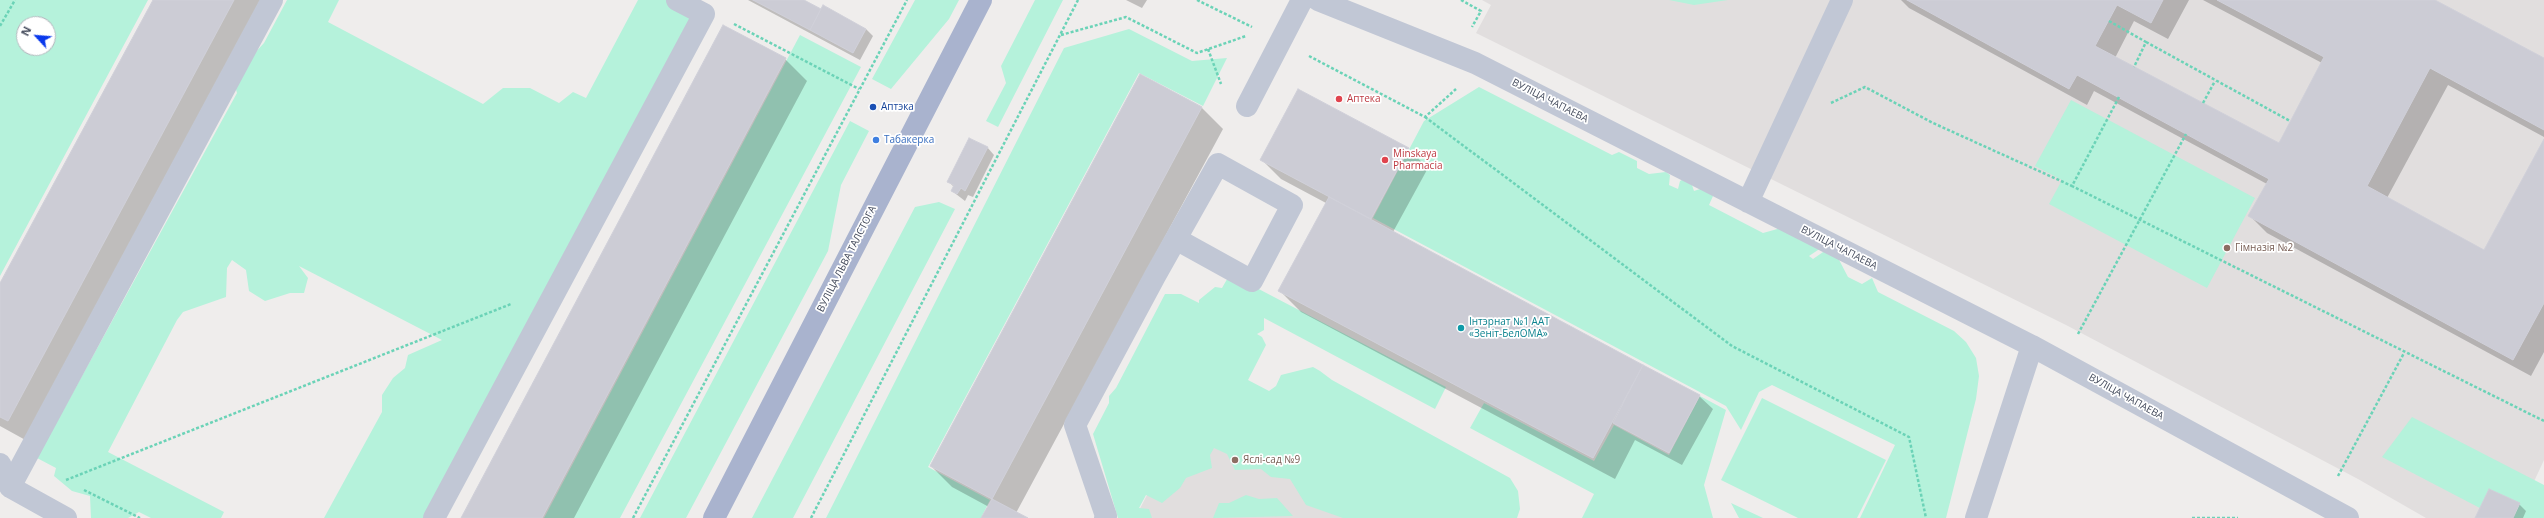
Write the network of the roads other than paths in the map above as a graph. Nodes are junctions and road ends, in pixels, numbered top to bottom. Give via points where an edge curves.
1 (272, 0) edge
2 (677, 0) edge
3 (981, 0) edge
4 (1302, 0) edge
5 (1318, 0) edge
6 (1842, 0) edge
7 (1247, 106) dead end
8 (1748, 202) junction
9 (1176, 239) junction
10 (2032, 346) junction
11 (0, 464) edge
12 (10, 487) junction
13 (66, 518) edge
14 (434, 518) edge
15 (714, 518) edge
16 (1105, 518) edge
17 (1976, 518) edge
18 (2348, 518) edge

1 - 12 street
2 - 14 street via 704,14
3 - 15 main road, ВУЛІЦА ЛЬВА ТАЛСТОГА
4 - 7 street
5 - 8 street, ВУЛІЦА ЧАПАЕВА via 1475,63
6 - 8 street
8 - 10 street, ВУЛІЦА ЧАПАЕВА
9 - 9 street via 1218,164 1292,205 1252,281
9 - 16 street via 1075,425
10 - 17 street
10 - 18 street, ВУЛІЦА ЧАПАЕВА
11 - 12 street
12 - 13 street

